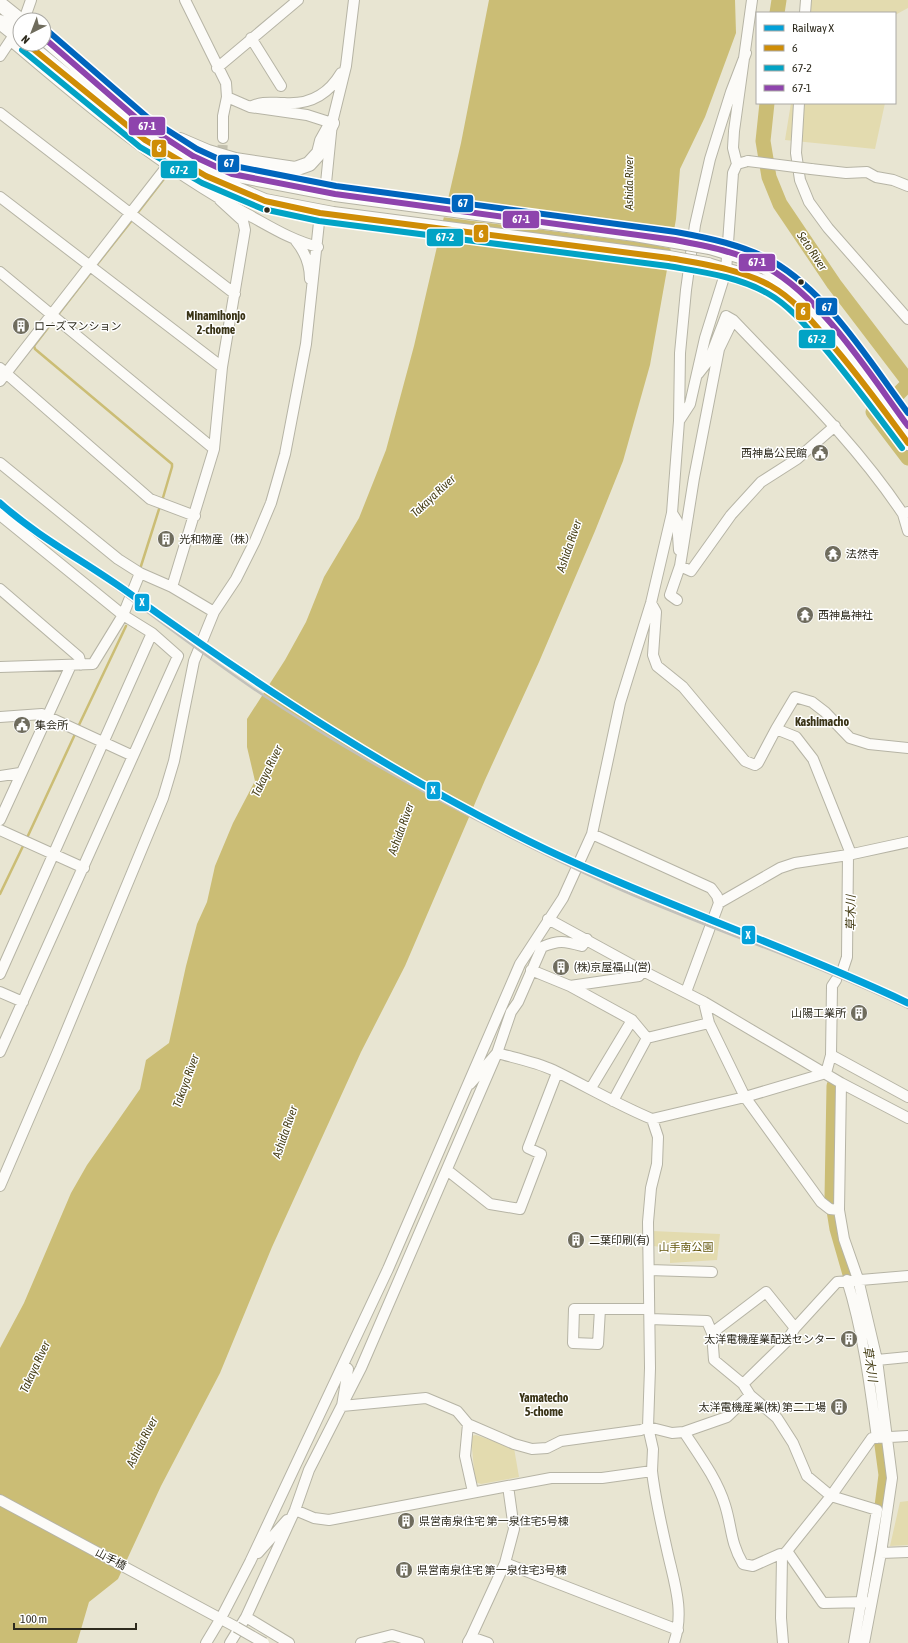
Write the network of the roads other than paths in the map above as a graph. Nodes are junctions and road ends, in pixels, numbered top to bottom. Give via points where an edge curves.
1 (31, 0) edge
2 (185, 0) edge
3 (298, 0) edge
4 (354, 0) edge
5 (752, 0) edge
6 (806, 0) edge
7 (0, 4) edge
8 (27, 12) edge
9 (805, 12) edge
10 (12, 14) edge
11 (0, 22) edge
12 (12, 32) edge
13 (251, 38) junction
14 (12, 40) edge
15 (52, 45) edge
16 (34, 52) edge
17 (37, 52) edge
18 (746, 53) junction
19 (0, 56) edge
20 (346, 66) junction
21 (217, 68) junction
22 (281, 86) dead end
23 (228, 97) junction
24 (120, 104) junction
25 (727, 104) junction
26 (799, 104) edge
27 (250, 107) junction
28 (0, 113) edge
29 (736, 121) junction
30 (332, 123) junction
31 (223, 138) tunnel mouth
32 (737, 164) junction
33 (168, 166) junction
34 (908, 186) edge
35 (330, 194) junction
36 (0, 197) edge
37 (220, 200) junction
38 (327, 213) junction
39 (133, 216) junction
40 (296, 241) junction
41 (318, 247) junction
42 (727, 252) junction
43 (93, 268) junction
44 (726, 271) junction
45 (0, 272) edge
46 (235, 294) junction
47 (312, 303) junction
48 (54, 317) junction
49 (908, 319) edge
50 (733, 320) junction
51 (222, 367) junction
52 (2, 374) edge
53 (695, 377) junction
54 (680, 421) junction
55 (834, 426) junction
56 (908, 426) edge
57 (908, 443) edge
58 (214, 449) junction
59 (0, 463) edge
60 (672, 513) junction
61 (905, 513) edge
62 (0, 515) edge
63 (195, 516) junction
64 (908, 531) edge
65 (680, 566) junction
66 (140, 573) junction
67 (172, 587) junction
68 (0, 589) edge
69 (677, 600) dead end
70 (651, 603) junction
71 (214, 612) junction
72 (123, 615) junction
73 (152, 633) junction
74 (76, 665) junction
75 (0, 667) edge
76 (0, 717) edge
77 (48, 717) junction
78 (776, 728) junction
79 (103, 742) junction
80 (908, 748) edge
81 (133, 756) junction
82 (20, 774) junction
83 (0, 776) edge
84 (0, 820) edge
85 (0, 830) edge
86 (592, 834) junction
87 (908, 842) edge
88 (850, 854) junction
89 (53, 855) junction
90 (84, 868) junction
91 (719, 903) junction
92 (548, 919) junction
93 (587, 939) junction
94 (520, 964) junction
95 (843, 968) dead end
96 (531, 970) junction
97 (643, 971) junction
98 (0, 974) edge
99 (836, 980) dead end
100 (570, 986) junction
101 (0, 992) edge
102 (686, 992) junction
103 (23, 1002) junction
104 (704, 1002) junction
105 (511, 1012) junction
106 (632, 1020) junction
107 (709, 1023) junction
108 (647, 1038) junction
109 (0, 1052) edge
110 (497, 1053) junction
111 (831, 1055) junction
112 (557, 1073) junction
113 (826, 1073) junction
114 (841, 1083) junction
115 (591, 1088) junction
116 (463, 1092) junction
117 (745, 1097) junction
118 (908, 1097) edge
119 (613, 1101) junction
120 (908, 1118) edge
121 (652, 1119) junction
122 (440, 1148) junction
123 (447, 1170) junction
124 (0, 1186) edge
125 (432, 1204) junction
126 (836, 1210) junction
127 (388, 1269) junction
128 (649, 1270) junction
129 (712, 1272) dead end
130 (908, 1276) edge
131 (852, 1280) junction
132 (600, 1309) dead end
133 (650, 1314) junction
134 (381, 1322) junction
135 (795, 1328) junction
136 (712, 1333) junction
137 (908, 1357) edge
138 (877, 1360) junction
139 (344, 1365) junction
140 (743, 1384) junction
141 (750, 1395) junction
142 (342, 1406) junction
143 (468, 1424) junction
144 (648, 1427) junction
145 (684, 1432) junction
146 (908, 1436) edge
147 (882, 1437) junction
148 (303, 1450) junction
149 (652, 1471) junction
150 (508, 1486) junction
151 (473, 1492) junction
152 (831, 1496) junction
153 (0, 1500) edge
154 (295, 1510) junction
155 (882, 1512) junction
156 (908, 1552) edge
157 (784, 1553) junction
158 (881, 1553) junction
159 (250, 1562) junction
160 (505, 1563) junction
161 (866, 1602) junction
162 (246, 1617) junction
163 (221, 1618) junction
164 (678, 1630) junction
165 (469, 1640) edge
166 (234, 1642) edge
167 (206, 1643) edge
168 (264, 1643) edge
169 (289, 1643) edge
170 (361, 1643) edge
171 (420, 1643) edge
172 (488, 1643) edge
173 (674, 1643) edge
174 (783, 1643) edge
175 (854, 1643) edge
176 (864, 1643) edge

1 - 8 street
2 - 21 street
3 - 13 street
4 - 20 street
5 - 18 street
6 - 9 street
7 - 10 highway
11 - 12 highway
13 - 21 street
13 - 22 street
14 - 19 street
15 - 24 highway
16 - 33 street via 100,116
17 - 38 highway via 145,140 206,176 265,201
18 - 25 street
18 - 29 street
20 - 27 street via 330,89 316,99 299,104 260,102
20 - 30 street
21 - 23 street via 226,83
23 - 27 street
23 - 31 street via 223,116
24 - 30 highway via 169,135 208,152 235,160 295,169 309,164 319,153 322,141
24 - 35 highway via 142,124 193,156 232,174
25 - 29 street via 732,109
25 - 54 street via 710,159 695,225 680,353
26 - 49 street via 796,153 800,180 809,202 828,228
27 - 30 street via 307,115
28 - 39 street
29 - 32 street via 734,148
30 - 35 street
32 - 34 street, bridge via 748,161 846,173 867,172
32 - 42 street via 733,173
33 - 37 street
33 - 39 street
35 - 42 highway, bridge via 635,234
36 - 43 street
37 - 40 street
37 - 46 street via 243,221 245,230
38 - 41 street
38 - 44 highway, bridge via 669,258
39 - 43 street
39 - 46 street
40 - 41 street
40 - 47 street via 310,270
41 - 47 street
42 - 44 street
42 - 56 highway via 767,267 804,294 832,325
43 - 48 street
43 - 51 street
44 - 53 street
44 - 57 highway via 771,286 801,310 845,360
45 - 48 street
46 - 51 street
47 - 71 street via 293,418 271,503 236,579
48 - 52 street
48 - 58 street
50 - 53 street via 726,316 709,360
50 - 55 street
50 - 65 street via 719,349
51 - 58 street
52 - 63 street via 150,499
53 - 54 street via 690,404
54 - 60 street
55 - 61 street
55 - 65 street via 797,459 761,482 732,515 691,571
58 - 63 street
59 - 66 street via 118,559
60 - 65 street via 677,521
60 - 70 street
61 - 64 street
62 - 72 street
63 - 67 street
65 - 69 street via 670,595
66 - 67 street
66 - 72 street
67 - 71 street
68 - 74 street via 79,657
70 - 78 street via 656,612 653,655 657,666 683,687 745,761 755,766 758,763
70 - 86 street via 620,703
71 - 124 street via 194,662 174,761 163,798
72 - 73 street
72 - 74 street via 94,664
73 - 79 street
73 - 81 street via 178,656
74 - 75 street
74 - 77 street
76 - 77 street via 42,714
77 - 79 street
77 - 82 street
78 - 80 street via 795,696 812,702 850,738 870,744
78 - 88 street via 796,737 814,759
79 - 81 street
79 - 89 street
81 - 90 street
82 - 83 street
82 - 84 street
85 - 89 street
86 - 91 street via 711,888
86 - 92 street via 563,898
87 - 88 street
88 - 91 street via 780,868
88 - 95 street via 847,958
89 - 90 street
89 - 98 street
90 - 103 street
91 - 102 street
92 - 93 street
92 - 94 street
93 - 96 street via 582,946 564,940 542,947
93 - 97 street
94 - 105 street
94 - 116 street
96 - 100 street
96 - 105 street via 518,1002
97 - 100 street via 639,976
97 - 102 street
99 - 111 street via 832,986
100 - 106 street
101 - 103 street
102 - 104 street
103 - 109 street
104 - 107 street
104 - 113 street
105 - 110 street
106 - 108 street
106 - 115 street
107 - 108 street
107 - 117 street
108 - 119 street
110 - 112 street
110 - 116 street
110 - 123 street
111 - 113 street
111 - 118 street
112 - 115 street
112 - 123 street via 528,1148 541,1154 520,1209 490,1204
113 - 114 street
113 - 117 street
114 - 120 street
114 - 126 street
115 - 119 street
116 - 122 street
117 - 121 street
117 - 126 street via 821,1202
119 - 121 street
121 - 128 street via 658,1137 657,1164 651,1188 648,1222
122 - 125 street
122 - 127 street
123 - 125 street
125 - 134 street
126 - 131 street
127 - 134 street via 392,1277 379,1317
127 - 139 street
128 - 129 street
128 - 133 street
130 - 131 street
131 - 135 street via 837,1282
131 - 138 street
131 - 147 street via 854,1302
132 - 133 street
133 - 136 street via 708,1321
133 - 144 street
134 - 142 street
135 - 136 street via 766,1292
135 - 140 street via 785,1343
136 - 140 street via 714,1360
137 - 138 street
138 - 147 street
139 - 142 street via 348,1370
139 - 148 street
140 - 141 street
141 - 145 street via 727,1417
141 - 152 street via 777,1418 793,1443 807,1476
142 - 143 street via 426,1398 458,1411
142 - 154 street via 309,1470
143 - 144 street via 532,1449 547,1448 561,1441
143 - 151 street via 465,1456
144 - 145 street via 672,1433
144 - 149 street via 653,1449
145 - 157 street via 716,1483 725,1505 735,1550 743,1564 753,1566
146 - 147 street
147 - 152 street via 872,1438
147 - 155 street via 892,1478
148 - 154 street
148 - 159 street
149 - 150 street via 602,1478 551,1478
149 - 164 street via 655,1498 679,1601
150 - 151 street
150 - 160 street via 514,1529
151 - 154 street via 330,1520 314,1518
152 - 155 street
152 - 157 street
153 - 163 street, 山手橋
154 - 159 street
154 - 162 street
155 - 158 street
155 - 161 street
156 - 158 street
157 - 161 street via 823,1603
157 - 174 street via 781,1618
158 - 161 street
159 - 163 street
160 - 164 street
160 - 165 street
161 - 175 street
161 - 176 street
162 - 166 street
162 - 169 street
163 - 167 street
163 - 168 street, 山手橋, bridge
164 - 173 street
165 - 172 street
170 - 171 street via 392,1635

